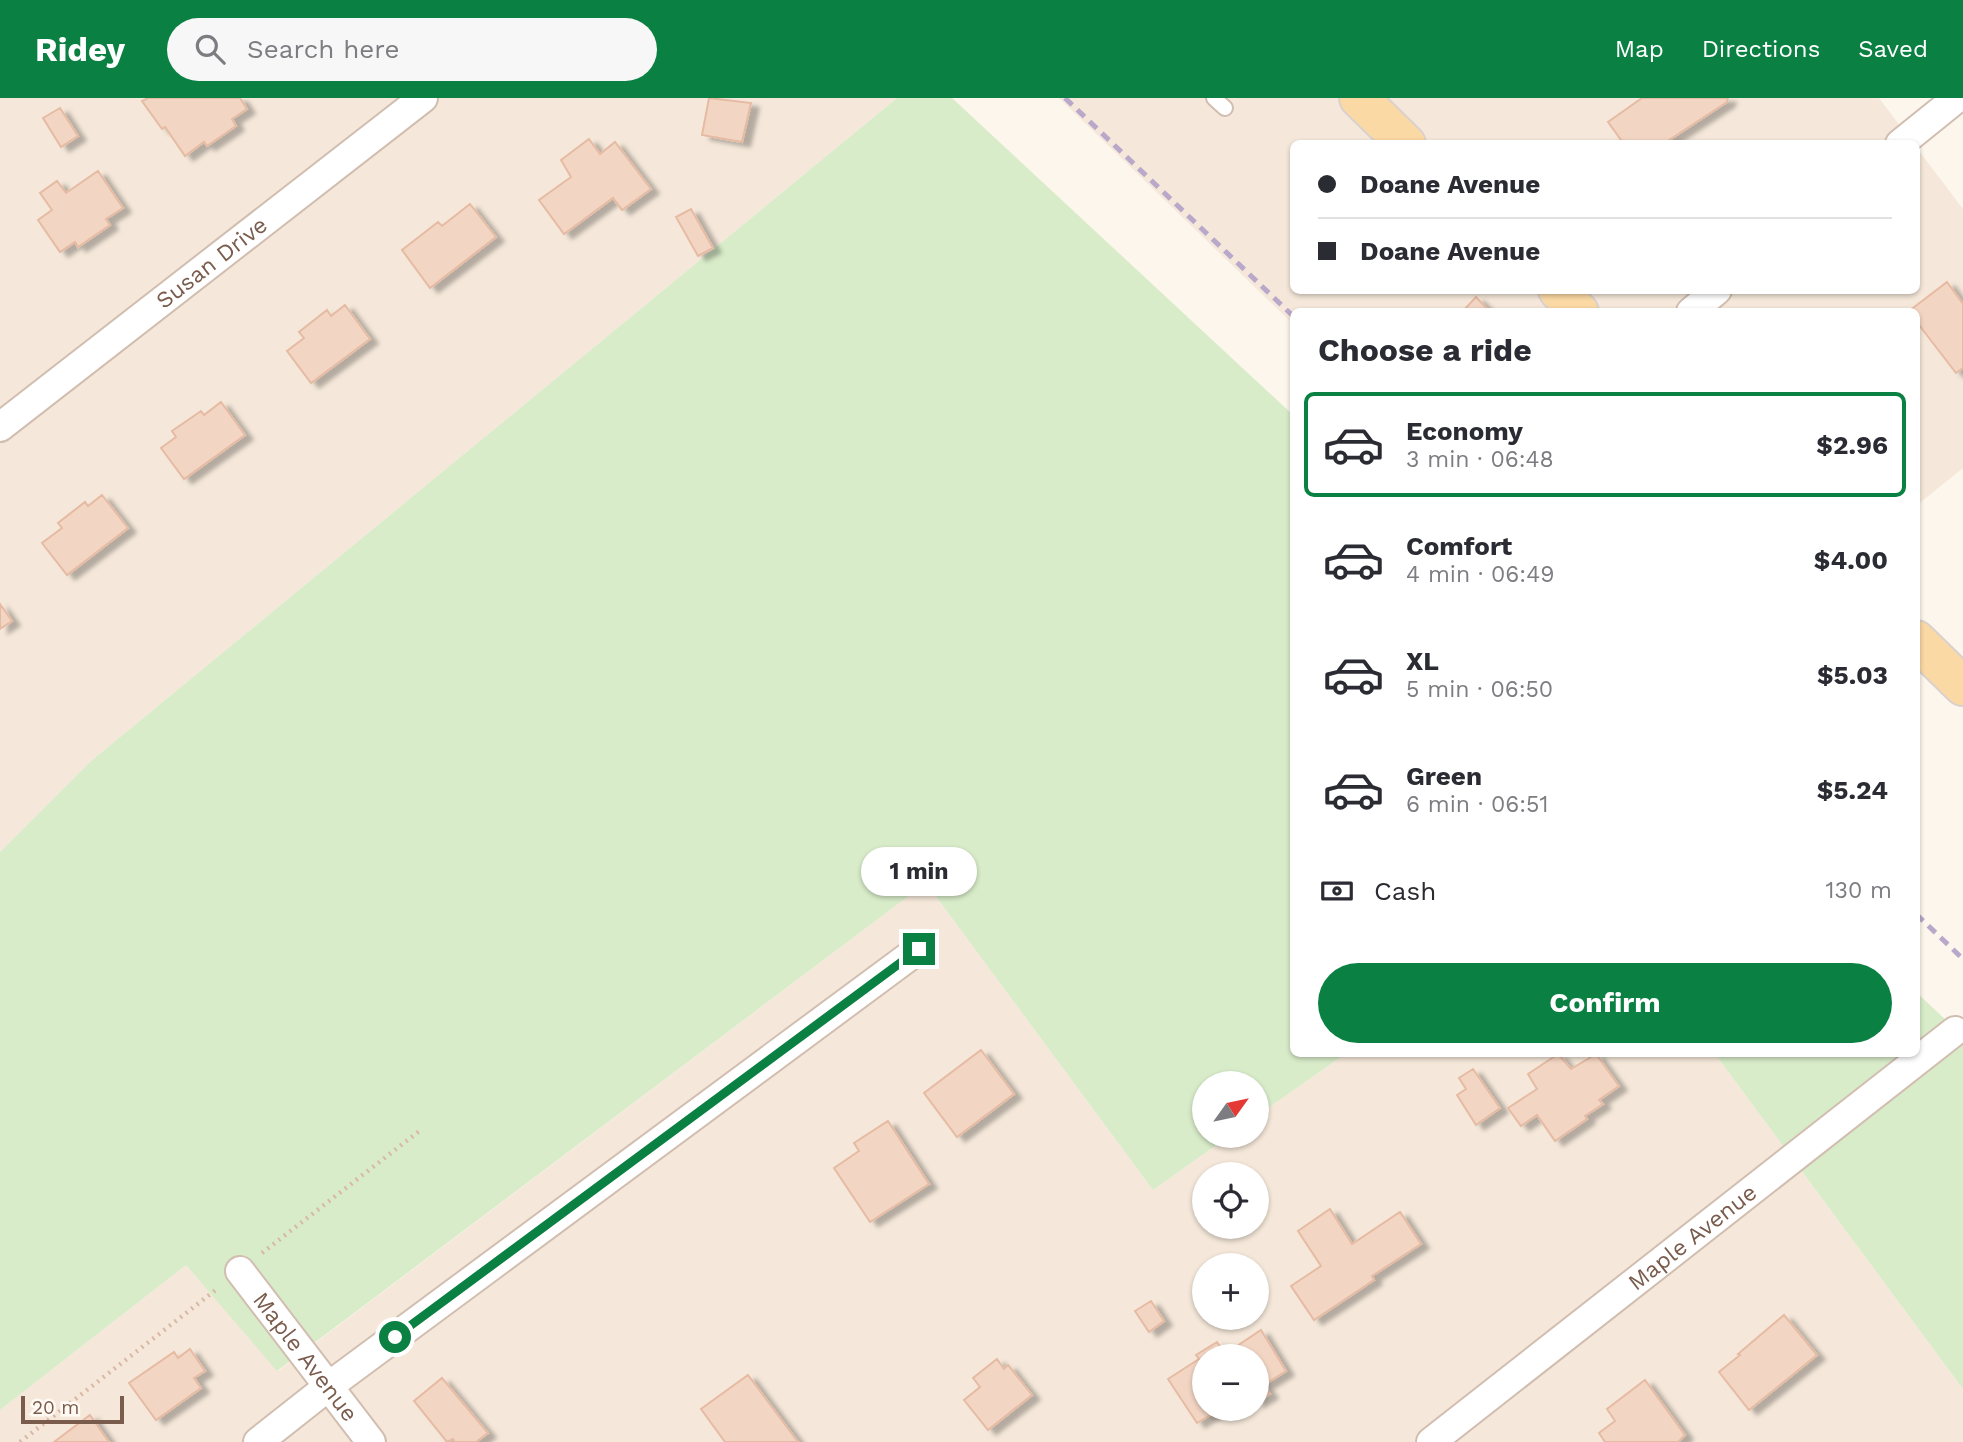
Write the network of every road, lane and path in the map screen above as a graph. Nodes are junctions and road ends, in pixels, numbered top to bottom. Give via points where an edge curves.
1 (423, 98) edge
2 (1359, 98) edge
3 (1957, 98) edge
4 (1402, 140) edge
5 (1905, 140) edge
6 (1712, 294) edge
7 (1696, 308) edge
8 (0, 427) edge
9 (1920, 644) edge
10 (1963, 686) edge
11 (919, 949) dead end
12 (1955, 1031) dead end
13 (240, 1271) dead end
14 (329, 1386) junction
15 (258, 1442) edge
16 (371, 1442) edge
17 (1431, 1442) edge

1 - 8 street, Susan Drive
2 - 4 main road
3 - 5 street
6 - 7 street
9 - 10 main road
11 - 14 street
12 - 17 street, Maple Avenue
13 - 14 street, Maple Avenue
14 - 15 street
14 - 16 street, Maple Avenue

